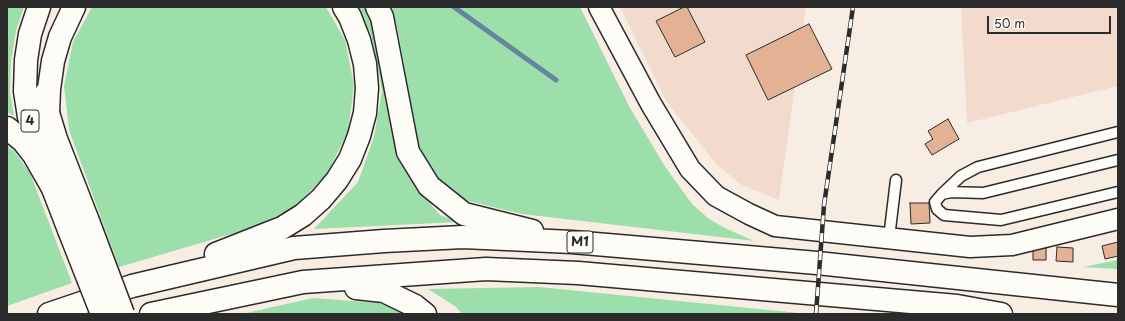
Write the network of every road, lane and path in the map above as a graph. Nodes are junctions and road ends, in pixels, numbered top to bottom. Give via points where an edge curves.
1 (39, 7) edge
2 (63, 7) edge
3 (74, 7) edge
4 (344, 7) edge
5 (377, 7) edge
6 (599, 7) edge
7 (48, 113) junction
8 (7, 128) edge
9 (1118, 132) edge
10 (1118, 160) edge
11 (896, 180) dead end
12 (54, 190) junction
13 (1118, 192) edge
14 (942, 194) junction
15 (1118, 219) edge
16 (889, 238) junction
17 (572, 242) junction
18 (303, 282) junction
19 (132, 286) junction
20 (1118, 295) edge
21 (49, 314) edge
22 (102, 314) edge
23 (123, 314) edge
24 (151, 314) edge
25 (425, 314) edge
26 (1001, 314) edge

1 - 12 main road, 4 via 30,34 25,91 37,147
2 - 7 main road, 4 via 46,62 45,88
3 - 7 main road via 60,37 53,61
4 - 19 main road via 359,40 367,88 360,136 337,180 303,215 282,228
5 - 17 main road via 382,17 408,152 430,186 464,214
6 - 16 street via 651,104 690,169 716,196 775,226
7 - 23 main road, 4, bridge
8 - 12 main road via 34,155
9 - 14 lane via 978,167 961,176
10 - 14 lane via 983,193
11 - 16 lane
12 - 22 main road, 4, bridge
13 - 14 lane via 1001,220 944,215 937,209 935,202
15 - 16 street via 1012,245 970,247
17 - 19 main road, M1 via 463,237 294,248
17 - 20 main road, M1 via 817,263
18 - 24 main road, M1
18 - 25 main road via 384,291 415,306
18 - 26 main road, M1 via 486,269 585,274 957,306
19 - 21 main road, M1

